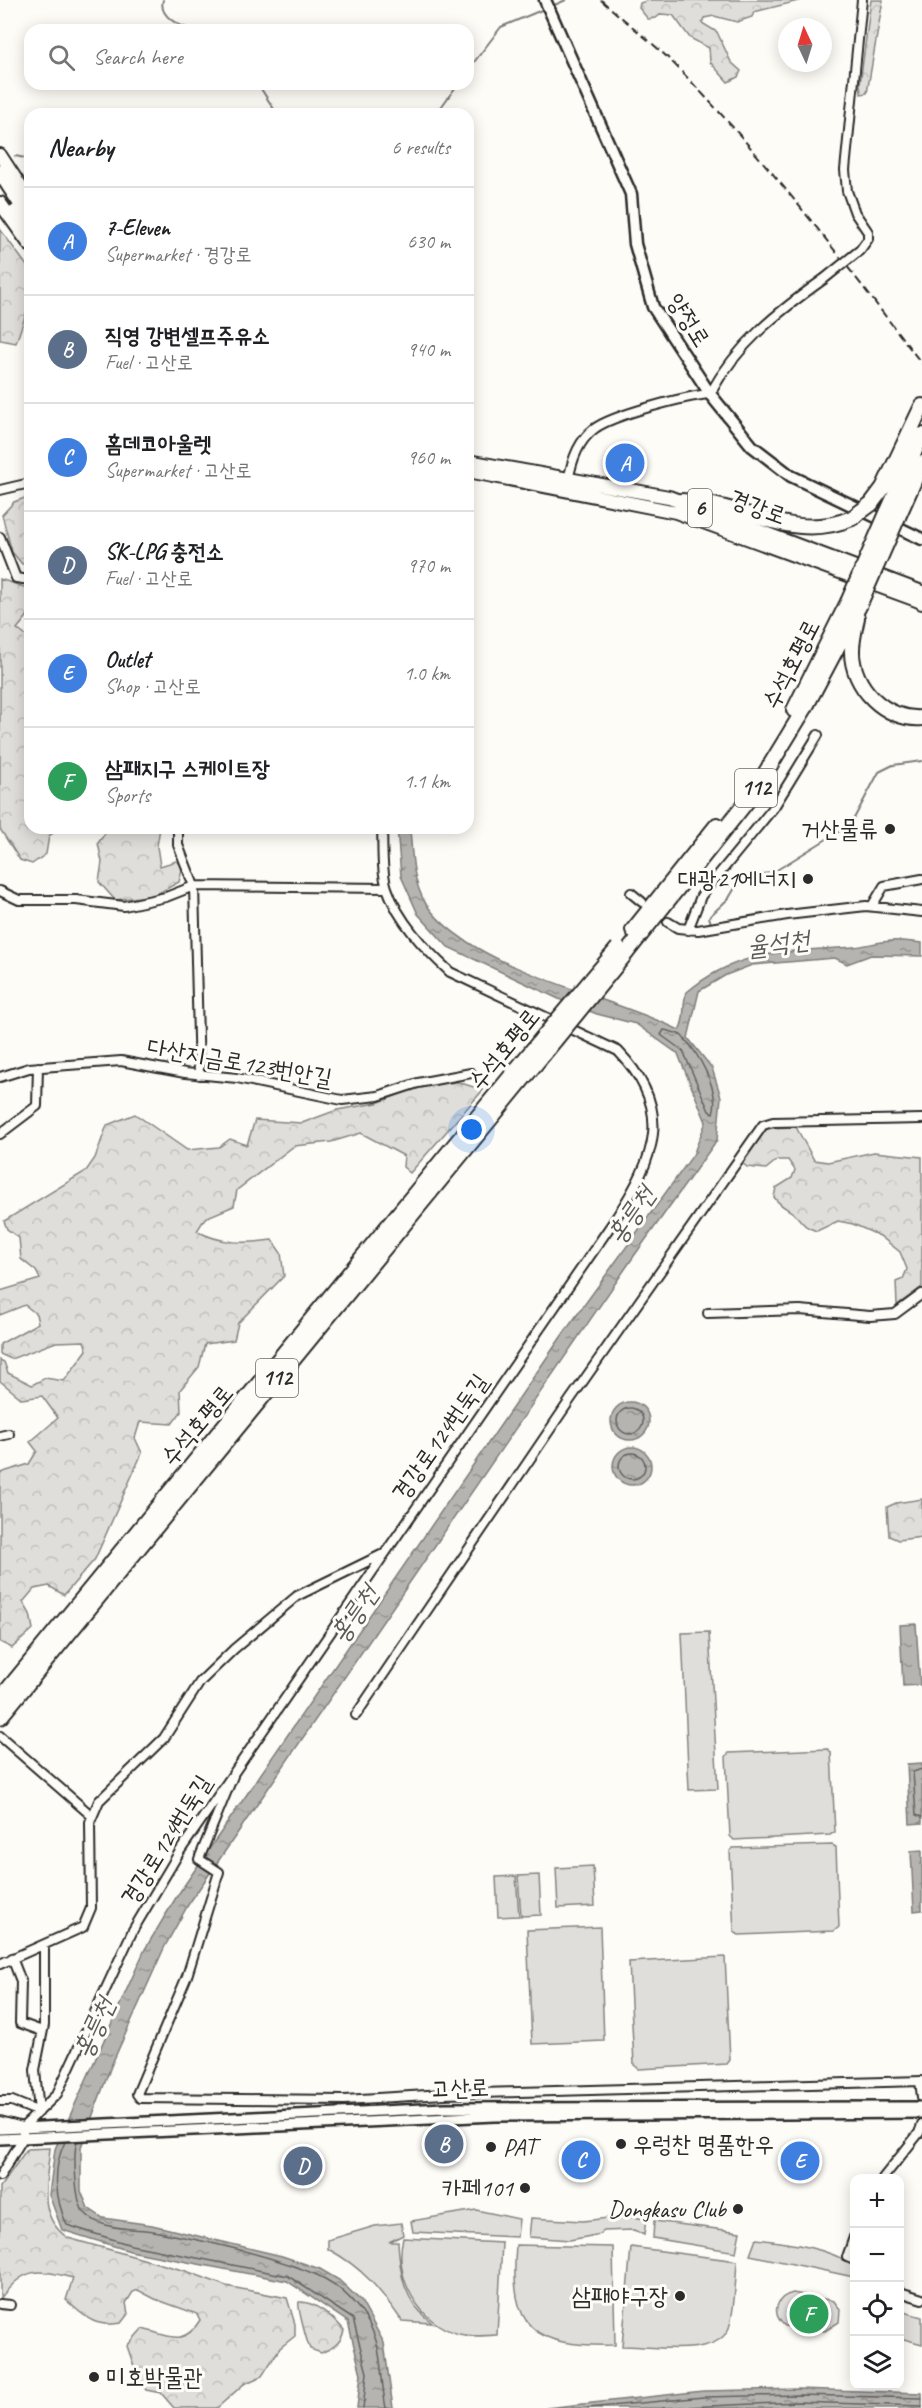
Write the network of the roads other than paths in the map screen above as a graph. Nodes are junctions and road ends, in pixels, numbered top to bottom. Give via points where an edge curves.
1 (545, 0) edge
2 (862, 0) edge
3 (0, 155) edge
4 (0, 172) edge
5 (0, 188) edge
6 (24, 192) edge
7 (0, 203) edge
8 (24, 209) edge
9 (24, 224) edge
10 (24, 237) edge
11 (711, 393) junction
12 (922, 406) edge
13 (922, 435) edge
14 (474, 462) edge
15 (922, 463) edge
16 (474, 472) edge
17 (24, 484) edge
18 (568, 484) junction
19 (0, 490) edge
20 (681, 501) junction
21 (893, 515) junction
22 (0, 537) edge
23 (922, 539) edge
24 (24, 579) edge
25 (922, 592) edge
26 (922, 602) edge
27 (853, 604) junction
28 (922, 718) edge
29 (818, 735) dead end
30 (178, 834) edge
31 (382, 834) edge
32 (922, 879) edge
33 (194, 886) junction
34 (387, 888) junction
35 (0, 891) edge
36 (631, 893) dead end
37 (642, 902) dead end
38 (872, 906) junction
39 (922, 912) edge
40 (668, 922) dead end
41 (688, 930) junction
42 (549, 1038) junction
43 (38, 1067) junction
44 (471, 1073) dead end
45 (199, 1075) junction
46 (0, 1077) edge
47 (922, 1119) edge
48 (0, 1134) edge
49 (922, 1294) edge
50 (708, 1313) dead end
51 (383, 1554) junction
52 (0, 1699) edge
53 (356, 1715) dead end
54 (0, 1717) edge
55 (0, 1736) edge
56 (234, 1770) junction
57 (92, 1816) junction
58 (44, 1944) junction
59 (12, 1958) junction
60 (0, 1964) edge
61 (42, 2031) junction
62 (921, 2081) edge
63 (922, 2097) edge
64 (0, 2101) edge
65 (922, 2107) edge
66 (39, 2112) junction
67 (922, 2113) edge
68 (0, 2121) edge
69 (922, 2125) edge
70 (23, 2127) junction
71 (0, 2129) edge
72 (22, 2138) junction
73 (0, 2139) edge
74 (886, 2174) edge
75 (0, 2176) edge
76 (904, 2293) edge
77 (922, 2299) edge
78 (0, 2304) edge
79 (10, 2305) dead end

1 - 11 main road, 양정로 via 631,194 635,244 653,307
2 - 11 street, bridge via 845,170 847,191 867,239 860,250 753,334
3 - 6 main road
4 - 8 highway
5 - 9 highway
7 - 10 main road
11 - 18 street via 687,396 594,429 580,445
11 - 23 main road, 양정로 via 752,446 791,476
12 - 20 highway, bridge via 883,488 852,518 827,526 799,528 700,501
13 - 21 highway, 수석호평로 / 112
14 - 18 main road, 경강로 / 6
15 - 21 highway, 수석호평로 / 112
16 - 18 main road, 경강로 / 6
17 - 19 street
18 - 20 main road, 경강로 / 6
18 - 26 main road, 경강로 / 6 via 700,519
20 - 25 main road, 경강로 / 6
21 - 27 highway, 수석호평로 / 112, bridge
22 - 24 street via 16,578
27 - 28 highway via 852,651 858,679 874,700 891,712
27 - 42 highway, 수석호평로 / 112, bridge via 806,708 752,795
29 - 41 street via 774,807 701,896
30 - 33 street via 178,845
31 - 34 street, 경강로124번둑길
32 - 38 street via 884,886
33 - 34 street
33 - 35 street via 124,906 76,900 19,900
33 - 45 street
34 - 51 street, 경강로124번둑길 via 398,912 429,953 450,972 618,1051 634,1068 648,1094 653,1116 649,1160 638,1183
36 - 37 street
38 - 39 street
38 - 41 street
40 - 41 street
42 - 52 highway, 수석호평로 / 112
42 - 54 highway, 수석호평로 / 112
43 - 45 street, 다산지금로123번안길 via 121,1061
43 - 46 street, 다산지금로123번안길
43 - 48 street via 38,1106
44 - 45 street, 다산지금로123번안길 via 418,1083 378,1096 342,1100 237,1078
47 - 53 street via 764,1125
49 - 50 street via 895,1314 870,1316 800,1310
51 - 56 street, 경강로124번둑길
51 - 57 street via 297,1596 234,1649 201,1682 164,1738 99,1801
55 - 57 street
56 - 62 street via 199,1859 219,1872 187,1976 137,2094 140,2098 344,2100
56 - 66 street, 경강로124번둑길 via 133,1930 57,2094
57 - 58 street via 91,1908 83,1927
58 - 59 street
58 - 61 street
59 - 60 street
59 - 61 street via 21,1981 20,2023
61 - 66 street via 35,2070
62 - 63 street
64 - 66 street via 12,2101
65 - 70 street, 고산로 via 463,2107
66 - 70 street, 경강로124번둑길
67 - 72 street, 고산로 via 488,2116
68 - 70 street
69 - 74 street
70 - 71 street, 고산로
70 - 72 street
72 - 73 street, 고산로
72 - 75 street
76 - 77 street
78 - 79 street

